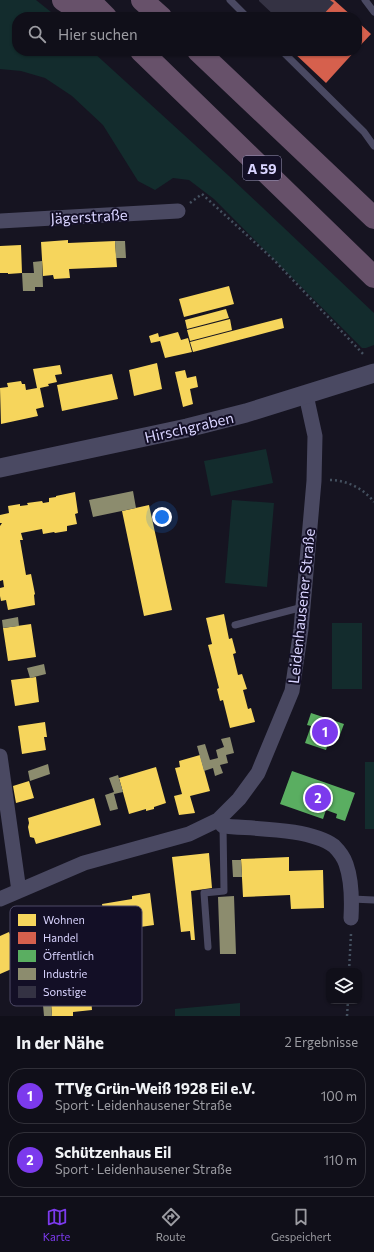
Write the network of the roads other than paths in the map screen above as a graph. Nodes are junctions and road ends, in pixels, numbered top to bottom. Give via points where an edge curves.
1 (63, 0) edge
2 (89, 0) edge
3 (142, 0) edge
4 (230, 0) edge
5 (365, 0) edge
6 (81, 12) edge
7 (101, 12) edge
8 (155, 12) edge
9 (242, 12) edge
10 (374, 12) edge
11 (144, 56) edge
12 (203, 56) edge
13 (287, 56) edge
14 (374, 146) edge
15 (178, 211) road end
16 (374, 218) edge
17 (0, 221) edge
18 (374, 277) edge
19 (371, 367) edge
20 (306, 395) junction
21 (0, 468) edge
22 (304, 607) junction
23 (235, 625) dead end
24 (0, 756) edge
25 (220, 823) junction
26 (19, 891) junction
27 (0, 899) edge
28 (352, 899) junction
29 (374, 900) edge
30 (351, 918) road end
31 (208, 947) dead end

1 - 6 highway
2 - 7 highway
3 - 8 highway
4 - 9 lane
5 - 10 lane
11 - 18 highway, A 59
12 - 16 highway, A 59
13 - 14 lane via 364,132
15 - 17 street, Jägerstraße
19 - 20 street, Hirschgraben
20 - 21 street, Hirschgraben via 246,414
20 - 22 street, Leidenhausener Straße via 315,436
22 - 23 lane
22 - 25 street, Leidenhausener Straße via 292,691 258,774
24 - 26 street
25 - 26 street, Leidenhausener Straße via 84,863
25 - 28 street via 299,832 324,840 335,847 346,862
25 - 31 lane via 224,891 204,894
26 - 27 street, Leidenhausener Straße
28 - 29 lane
28 - 30 street

